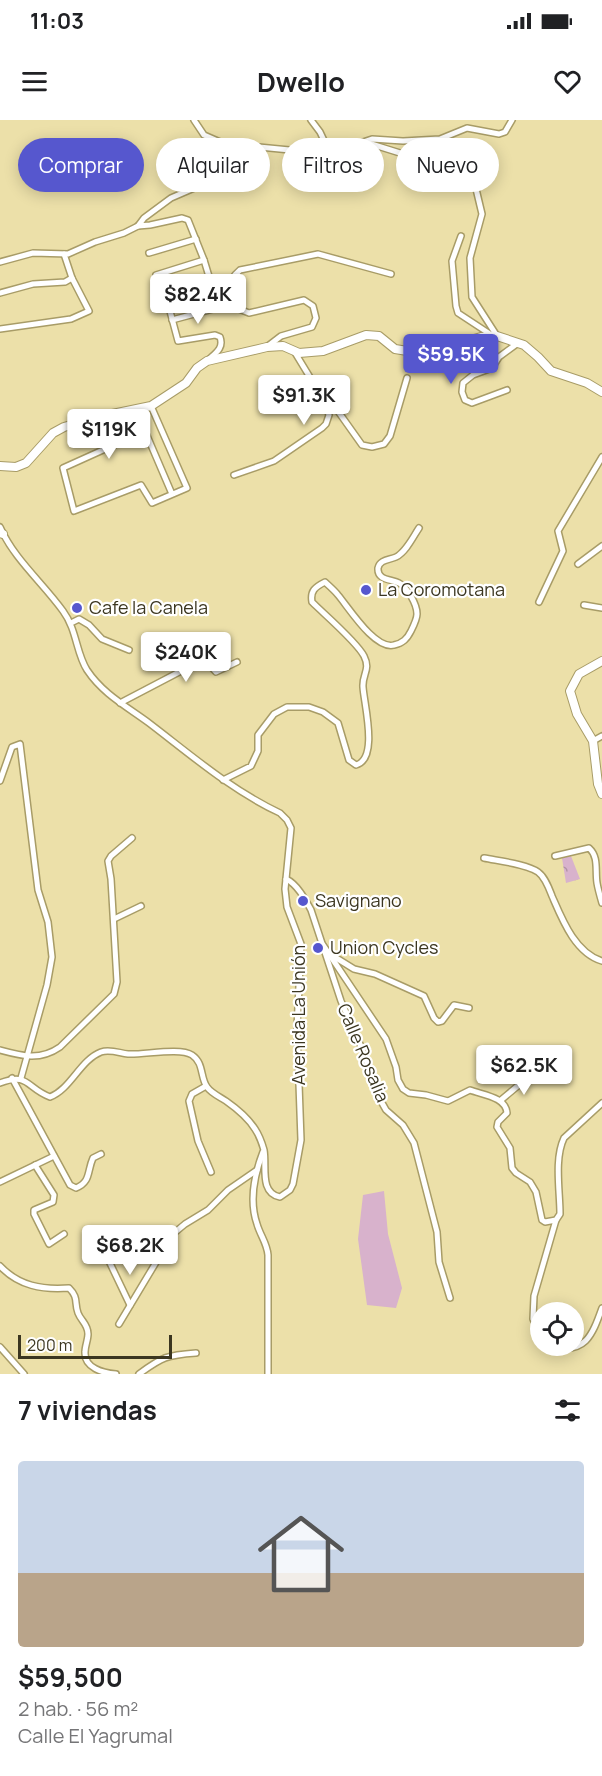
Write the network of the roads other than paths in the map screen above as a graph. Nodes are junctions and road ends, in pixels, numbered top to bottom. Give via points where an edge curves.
1 (194, 120) edge
2 (311, 120) edge
3 (512, 120) edge
4 (211, 138) edge
5 (323, 138) edge
6 (384, 139) edge
7 (384, 148) edge
8 (185, 192) edge
9 (138, 226) junction
10 (461, 236) dead end
11 (196, 238) junction
12 (149, 253) dead end
13 (64, 254) junction
14 (204, 260) junction
15 (0, 262) edge
16 (391, 274) dead end
17 (156, 275) dead end
18 (72, 278) junction
19 (0, 293) edge
20 (217, 308) dead end
21 (172, 320) junction
22 (0, 329) edge
23 (495, 336) junction
24 (518, 343) junction
25 (267, 347) junction
26 (294, 351) junction
27 (207, 361) junction
28 (406, 378) dead end
29 (507, 390) dead end
30 (602, 392) edge
31 (151, 406) junction
32 (327, 407) junction
33 (602, 457) edge
34 (0, 466) edge
35 (234, 476) dead end
36 (172, 494) junction
37 (419, 528) dead end
38 (1, 531) edge
39 (602, 546) edge
40 (578, 564) dead end
41 (539, 602) dead end
42 (584, 605) dead end
43 (602, 608) edge
44 (71, 623) junction
45 (200, 640) dead end
46 (129, 650) dead end
47 (204, 658) junction
48 (237, 662) dead end
49 (602, 662) edge
50 (120, 703) junction
51 (602, 736) edge
52 (593, 741) junction
53 (223, 780) junction
54 (0, 781) edge
55 (602, 794) edge
56 (132, 838) dead end
57 (555, 856) dead end
58 (484, 858) dead end
59 (286, 879) junction
60 (602, 903) edge
61 (141, 906) dead end
62 (114, 920) junction
63 (323, 945) junction
64 (329, 954) junction
65 (602, 961) edge
66 (469, 1008) dead end
67 (0, 1050) edge
68 (26, 1057) junction
69 (532, 1074) dead end
70 (12, 1078) junction
71 (21, 1078) junction
72 (0, 1083) edge
73 (206, 1086) junction
74 (501, 1100) junction
75 (602, 1103) edge
76 (264, 1149) junction
77 (101, 1154) dead end
78 (54, 1156) junction
79 (35, 1165) junction
80 (257, 1170) junction
81 (211, 1172) dead end
82 (0, 1182) edge
83 (556, 1220) junction
84 (64, 1234) dead end
85 (108, 1259) dead end
86 (0, 1266) edge
87 (450, 1299) dead end
88 (534, 1302) edge
89 (130, 1305) junction
90 (602, 1308) edge
91 (119, 1324) dead end
92 (584, 1342) edge
93 (0, 1347) edge
94 (196, 1353) dead end
95 (24, 1374) edge
96 (116, 1374) edge
97 (139, 1374) edge
98 (268, 1374) edge

1 - 4 street
2 - 5 street
3 - 6 street via 505,132 499,134 467,128 440,139
7 - 23 street via 471,168 482,214 470,258 472,297
8 - 9 street via 171,198
9 - 11 street via 185,218
9 - 13 street
10 - 23 street via 452,261 456,306 459,313
11 - 12 street
11 - 14 street
13 - 15 street via 33,253
13 - 18 street
14 - 17 street
14 - 21 street via 211,283 168,298
16 - 25 street via 318,254 240,270 231,278 228,292 234,307 249,313 304,300 314,306 316,318 312,327 281,336
18 - 19 street
18 - 22 street via 89,311 71,319
20 - 21 street
21 - 27 street via 181,342 220,337 221,348
23 - 24 street
23 - 26 street via 449,346 432,354 400,351 373,335 323,351
24 - 29 street via 499,357 492,368 463,383 462,392 465,400 472,403
24 - 30 street via 551,372
25 - 26 street via 283,346
25 - 27 street
26 - 32 street
27 - 31 street via 186,383
28 - 32 street via 390,436 384,444 362,445 334,407
31 - 34 street via 64,427 53,433 26,463
31 - 36 street via 187,488
32 - 35 street via 330,416 322,428 274,462
33 - 41 street via 558,531 563,551
36 - 36 street via 152,502 141,485 74,511 63,468 145,431
37 - 53 street via 398,557 378,566 384,579 399,583 415,604 413,627 400,644 380,642 324,582 311,595 312,602 363,654 368,667 363,685 367,706 366,758 356,765 349,760 338,723 323,712 309,707 287,708 274,714 258,735 258,751 251,766
38 - 44 street, Avenida La Unión
39 - 40 street
42 - 43 street
44 - 46 street via 84,621 102,639
44 - 50 street, Avenida La Unión via 85,667 103,690
45 - 47 street via 207,652
47 - 48 street via 216,672
47 - 50 street
49 - 52 street via 579,674 570,691 577,714
50 - 53 street, Avenida La Unión
51 - 52 street
52 - 55 street
53 - 59 street, Avenida La Unión via 287,820 291,828
54 - 68 street via 12,747 20,744 38,890 48,922 52,957
56 - 62 street via 108,861
57 - 60 street via 590,848 593,851
58 - 65 street via 541,873 565,927 585,950
59 - 63 street, Calle Rosalia via 305,899
59 - 76 street, Avenida La Unión via 287,907 301,944 297,1028 301,1140 293,1184 280,1197 269,1191 266,1182
61 - 62 street
62 - 68 street via 114,994 60,1047
63 - 64 street
63 - 87 street, Calle Rosalia via 377,1094 414,1143
64 - 66 street via 354,969 424,996 438,1022 454,1005
64 - 74 street via 386,1039 403,1089 448,1101 470,1090
67 - 68 street
68 - 71 street
69 - 74 street
70 - 71 street
70 - 72 street
70 - 78 street
71 - 73 street via 50,1096 101,1052 182,1052 196,1058
73 - 76 street, Avenida La Unión via 250,1122
73 - 81 street via 192,1094 189,1101 198,1141
74 - 83 street via 507,1113 497,1127 510,1148 512,1168 536,1192 542,1220
75 - 83 street via 561,1144 560,1214
76 - 80 street
77 - 78 street via 93,1158 87,1180 76,1188 70,1185
78 - 79 street
79 - 82 street
79 - 84 street via 54,1195 53,1202 34,1210 34,1214 49,1244
80 - 89 street via 173,1234
80 - 98 street via 255,1218 268,1255
83 - 88 street
85 - 89 street
86 - 96 street via 10,1277 34,1286 69,1288 87,1326 87,1361 104,1373
89 - 91 street
90 - 92 street via 593,1332
93 - 95 street
94 - 97 street via 169,1355

